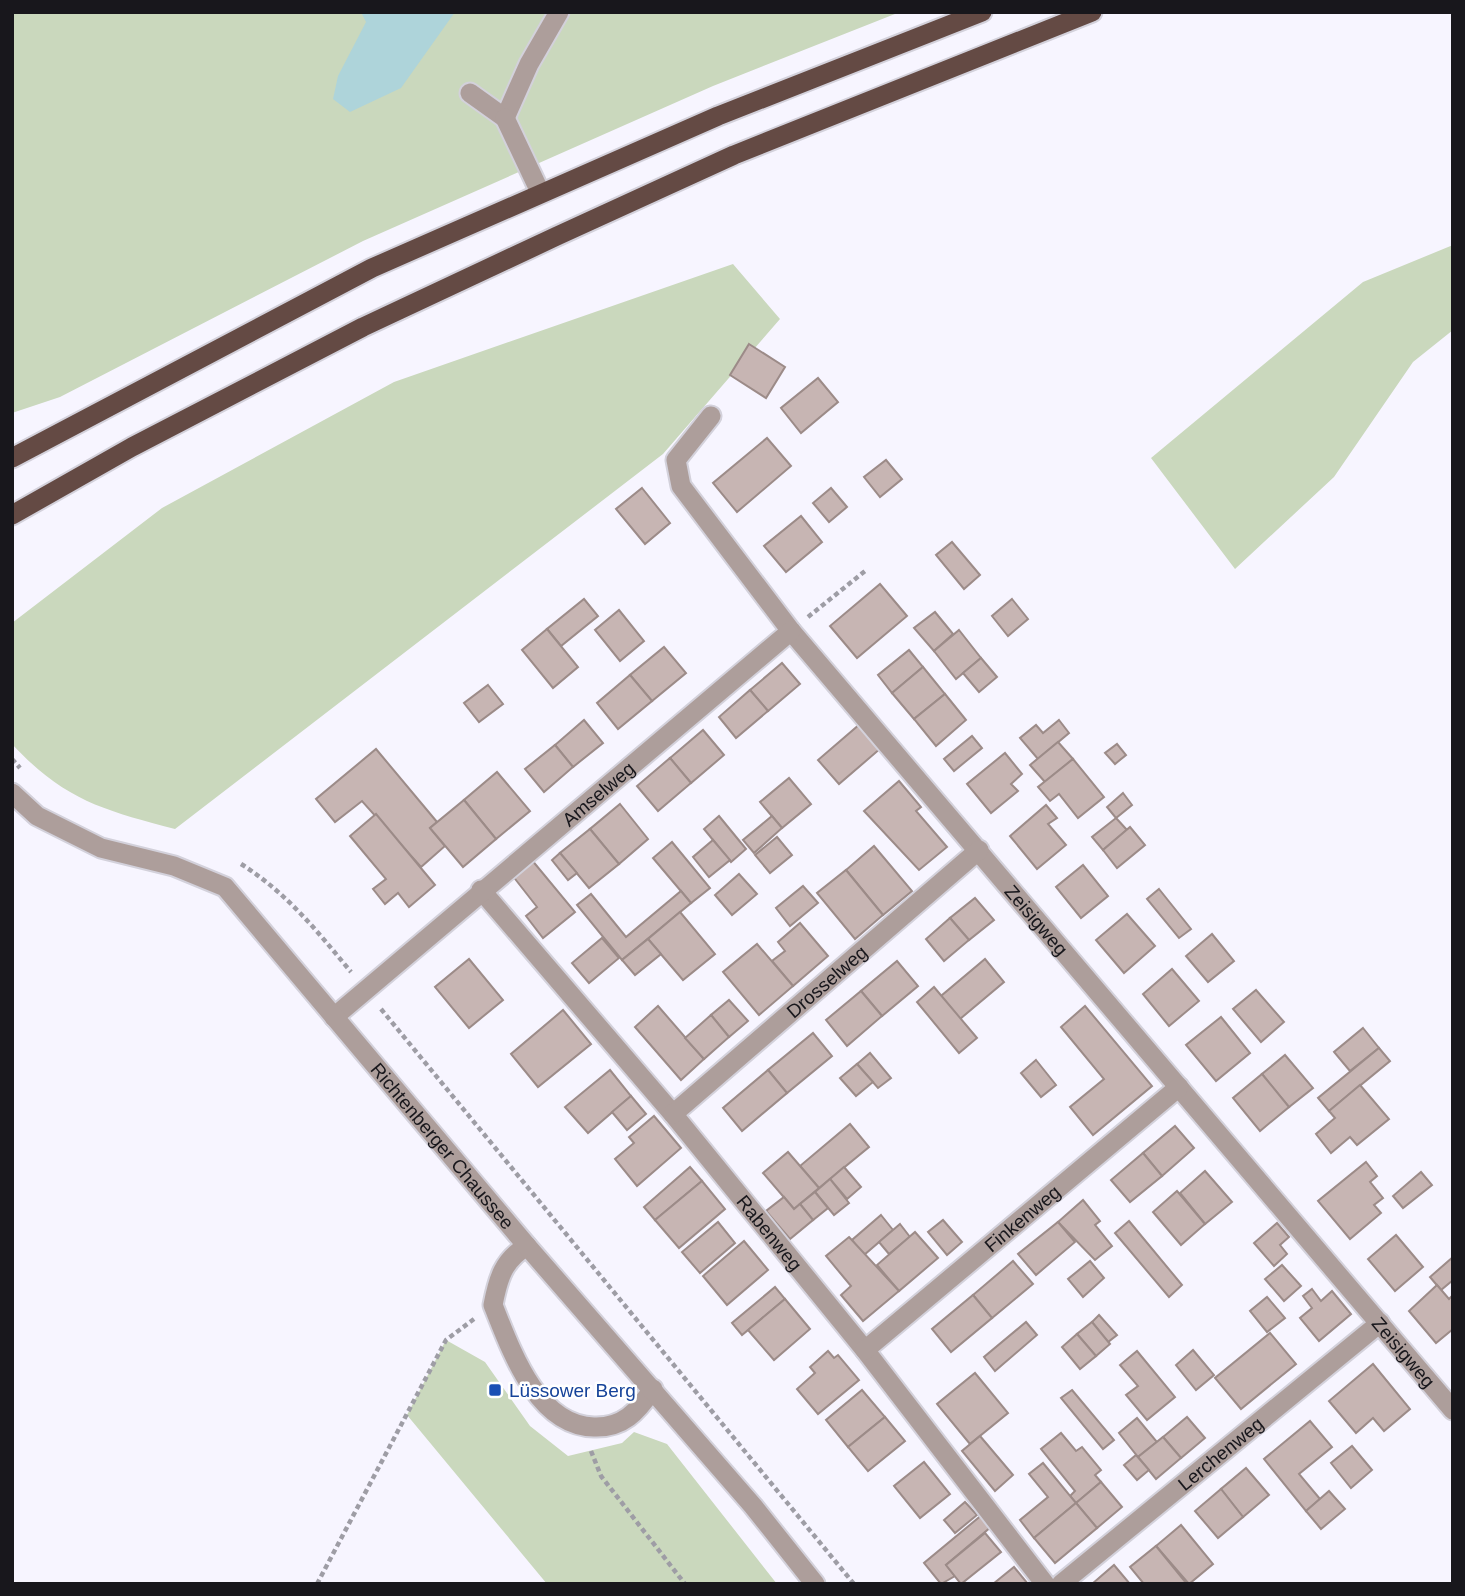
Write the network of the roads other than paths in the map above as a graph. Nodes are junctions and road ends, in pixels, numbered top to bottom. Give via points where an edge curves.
1 (559, 12) edge
2 (982, 12) edge
3 (1092, 12) edge
4 (470, 93) dead end
5 (505, 118) junction
6 (540, 192) junction
7 (711, 416) dead end
8 (12, 458) edge
9 (12, 515) edge
10 (791, 631) junction
11 (12, 793) edge
12 (979, 850) junction
13 (481, 890) junction
14 (334, 1017) junction
15 (1179, 1087) junction
16 (673, 1114) junction
17 (527, 1246) junction
18 (1380, 1323) junction
19 (865, 1350) junction
20 (653, 1389) junction
21 (1453, 1410) edge
22 (815, 1584) edge
23 (1045, 1584) edge
24 (1061, 1584) edge

1 - 5 street
2 - 6 highway
3 - 9 highway via 734,155 557,236 363,327
4 - 5 street
5 - 6 street
6 - 8 highway via 372,268
7 - 10 street, Zeisigweg via 676,460 681,486
10 - 12 street, Zeisigweg
10 - 13 street, Amselweg
11 - 14 street, Richtenberger Chaussee via 37,816 101,848 174,866 225,887
12 - 15 street, Zeisigweg
12 - 16 street, Drosselweg
13 - 14 street, Amselweg
13 - 16 street, Rabenweg
14 - 17 street, Richtenberger Chaussee
15 - 18 street, Zeisigweg
15 - 19 street, Finkenweg
16 - 19 street, Rabenweg
17 - 20 street, Richtenberger Chaussee
17 - 20 street via 503,1267 494,1305 536,1393 556,1415 580,1427 611,1428 636,1414
18 - 21 street, Zeisigweg
18 - 24 street, Lerchenweg
19 - 23 street, Rabenweg
20 - 22 street, Richtenberger Chaussee

